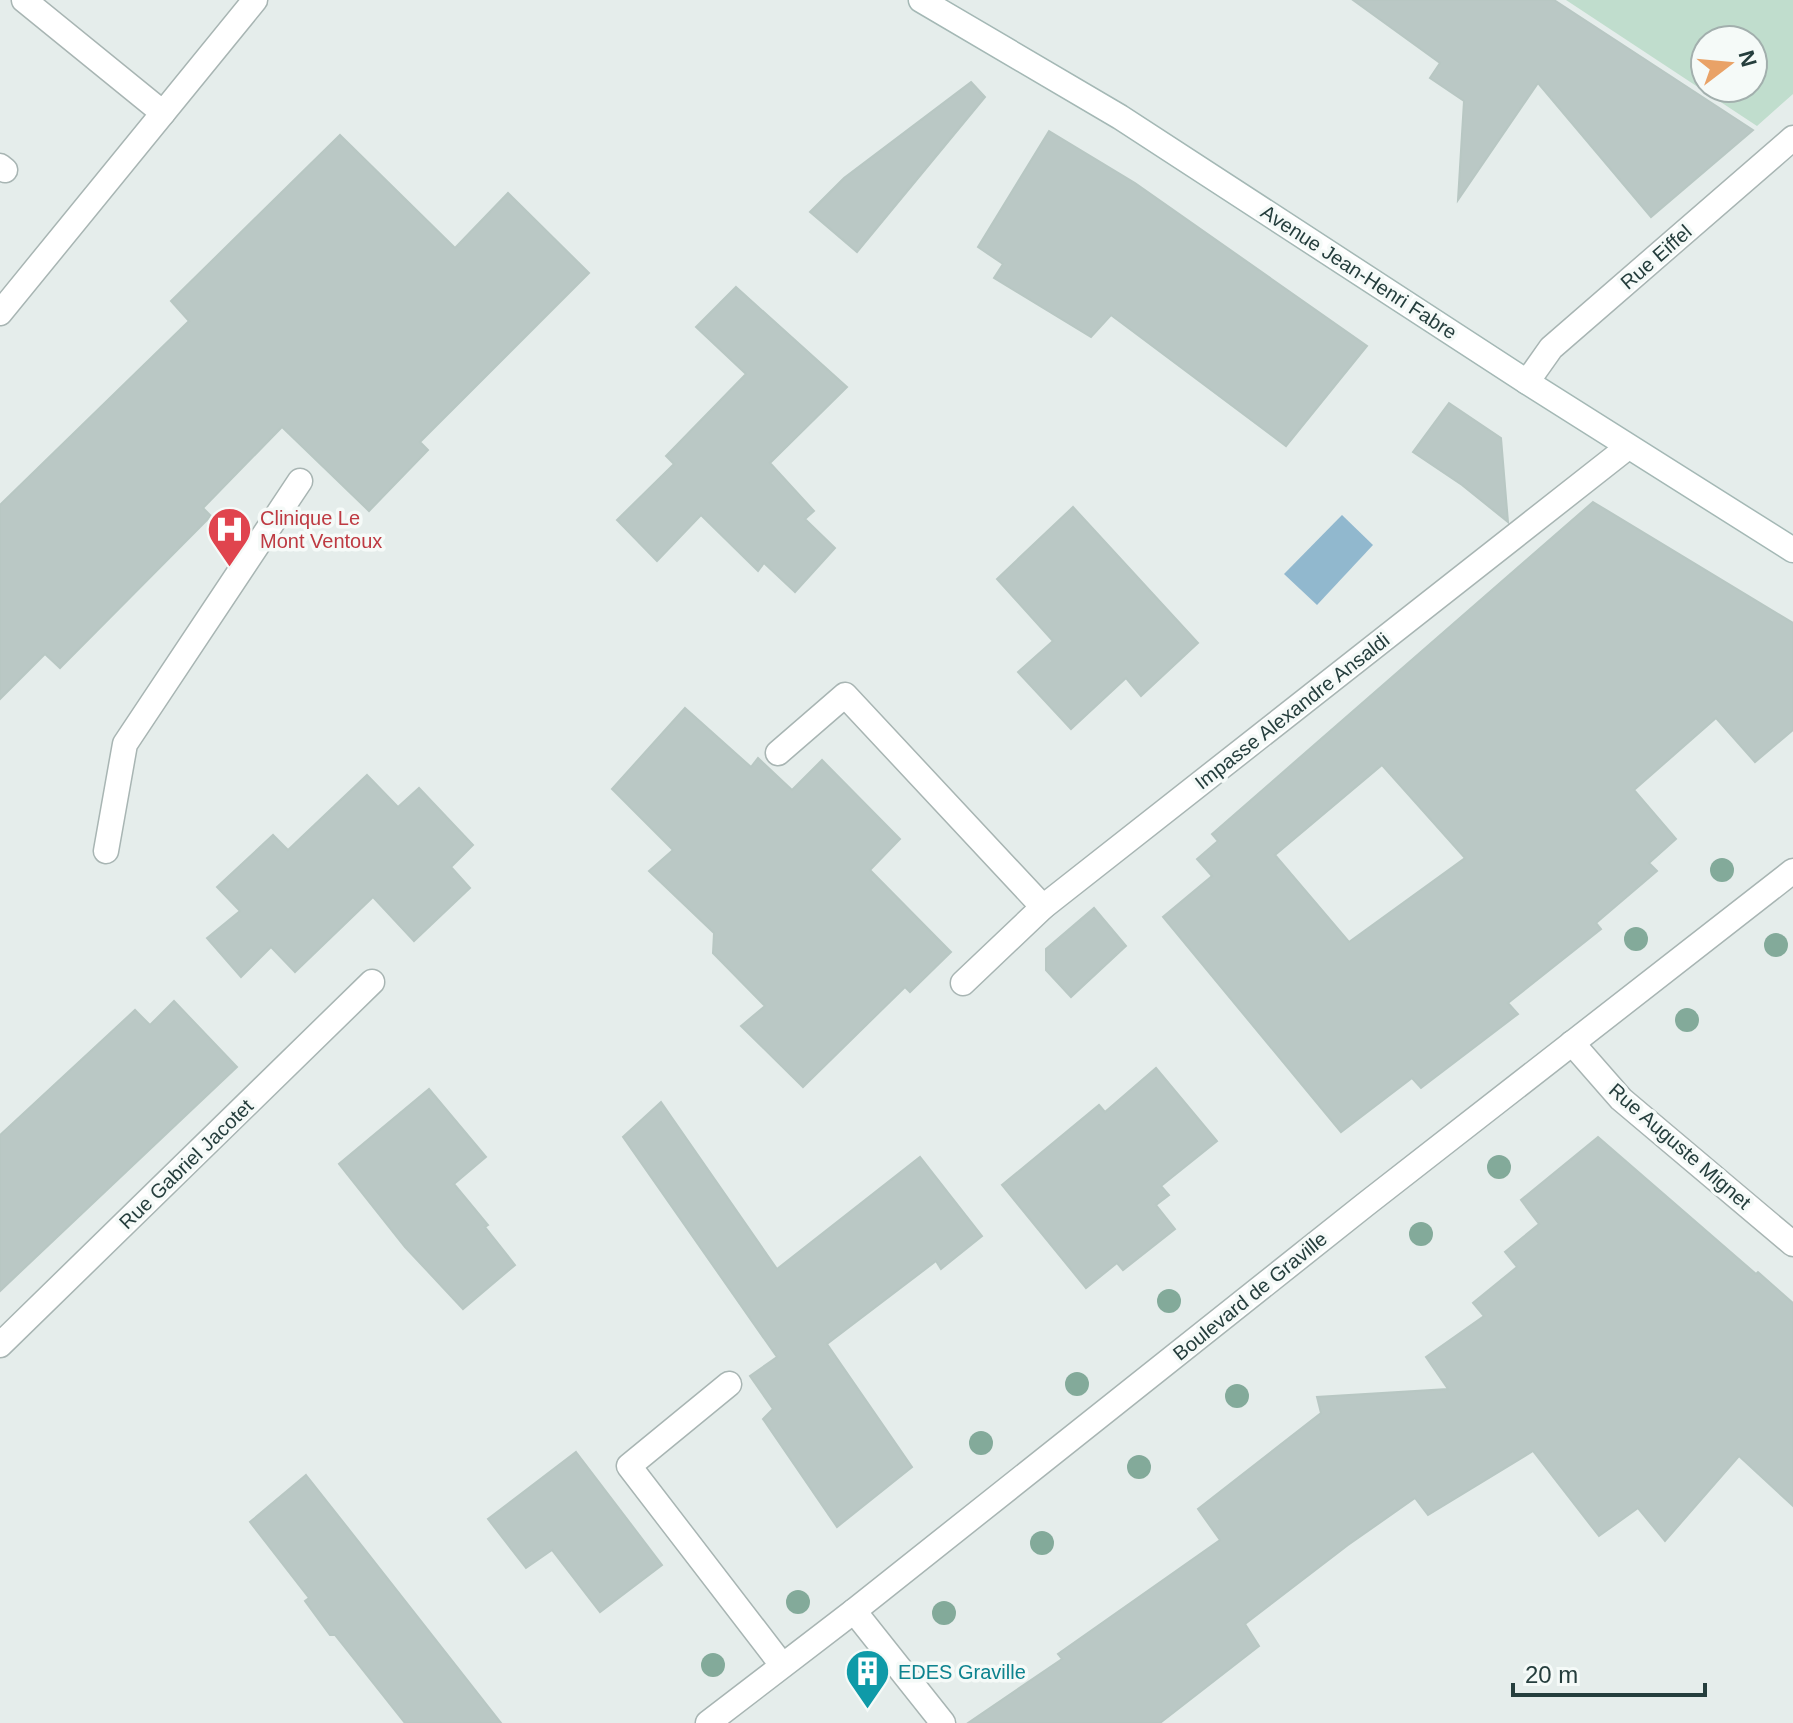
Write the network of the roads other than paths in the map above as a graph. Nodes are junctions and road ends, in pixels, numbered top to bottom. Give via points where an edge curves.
1 (24, 0) edge
2 (255, 0) edge
3 (921, 0) edge
4 (163, 113) junction
5 (1793, 138) edge
6 (0, 313) edge
7 (1527, 382) junction
8 (1628, 447) junction
9 (300, 481) dead end
10 (1793, 550) edge
11 (778, 753) dead end
12 (106, 851) dead end
13 (1793, 871) edge
14 (1043, 907) junction
15 (372, 982) dead end
16 (963, 983) dead end
17 (1572, 1043) junction
18 (1793, 1244) edge
19 (0, 1345) edge
20 (729, 1384) dead end
21 (854, 1611) junction
22 (782, 1665) junction
23 (708, 1723) edge
24 (943, 1723) edge

1 - 4 street
2 - 4 street
3 - 7 street, Avenue Jean-Henri Fabre via 1120,117
4 - 6 street
5 - 7 street, Rue Eiffel via 1551,348
7 - 8 street, Avenue Jean-Henri Fabre
8 - 10 street, Avenue Jean-Henri Fabre
8 - 14 street, Impasse Alexandre Ansaldi
9 - 12 street via 125,744
11 - 14 street via 845,695
13 - 17 street, Boulevard de Graville
14 - 16 street, Impasse Alexandre Ansaldi
15 - 19 street, Rue Gabriel Jacotet
17 - 18 street, Rue Auguste Mignet via 1621,1099
17 - 21 street, Boulevard de Graville
20 - 22 street via 629,1466
21 - 22 street, Boulevard de Graville
21 - 24 street
22 - 23 street, Boulevard de Graville

